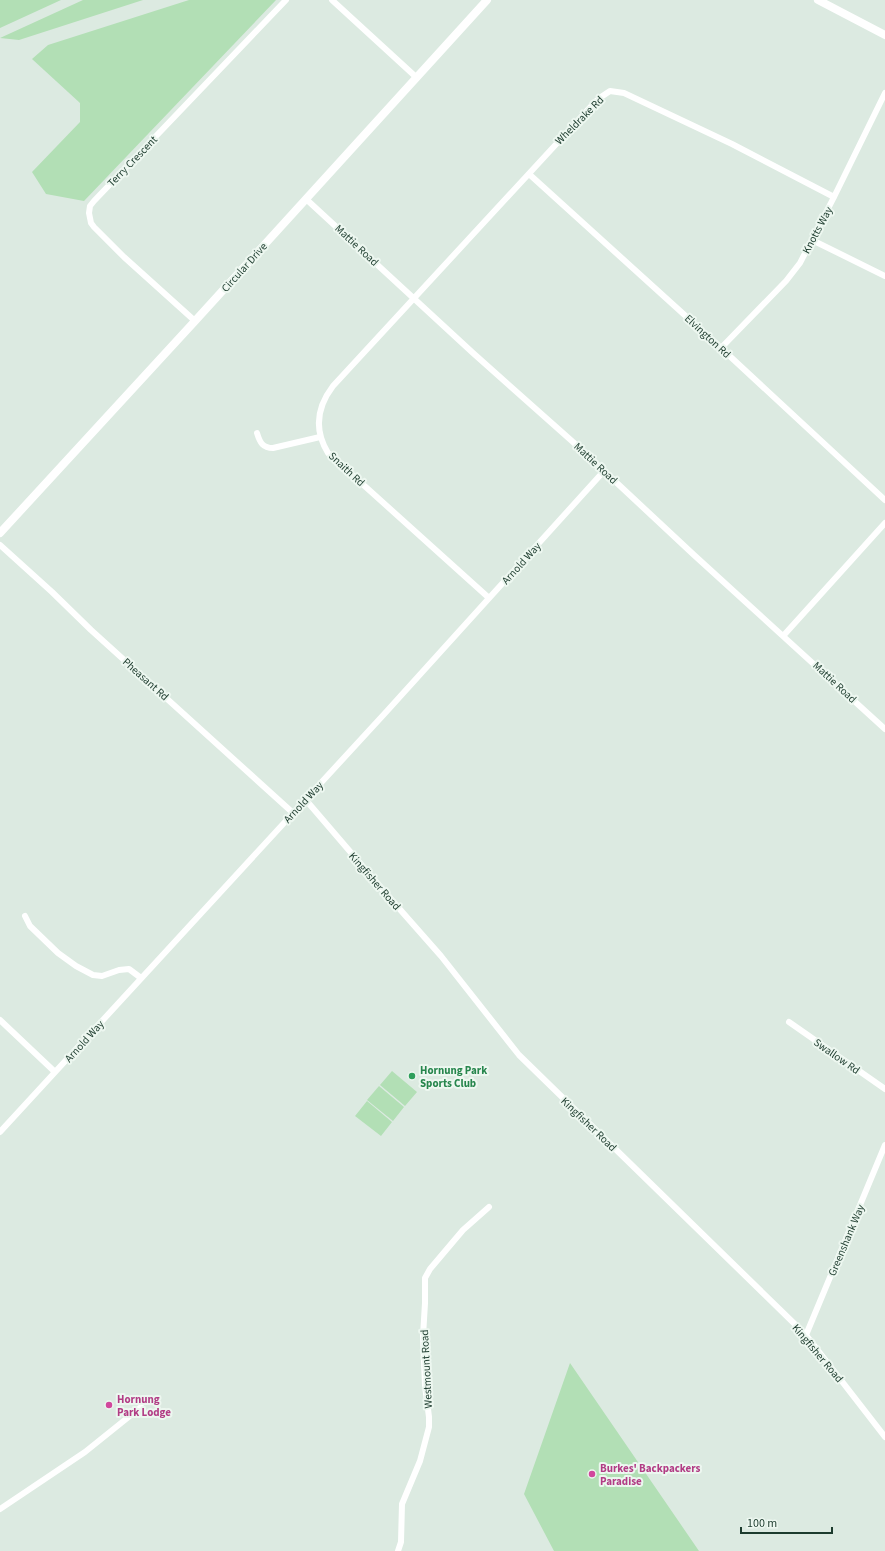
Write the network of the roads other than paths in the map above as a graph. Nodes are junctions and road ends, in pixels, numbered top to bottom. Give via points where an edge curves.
1 (286, 0) edge
2 (332, 0) edge
3 (486, 0) edge
4 (818, 0) edge
5 (885, 35) edge
6 (416, 77) junction
7 (885, 93) edge
8 (528, 174) junction
9 (834, 197) junction
10 (306, 199) junction
11 (812, 240) junction
12 (885, 276) edge
13 (414, 299) junction
14 (195, 321) junction
15 (721, 348) junction
16 (257, 434) dead end
17 (320, 437) junction
18 (604, 471) junction
19 (885, 500) edge
20 (885, 523) edge
21 (0, 533) edge
22 (0, 545) edge
23 (489, 598) junction
24 (784, 635) junction
25 (885, 728) edge
26 (306, 799) junction
27 (292, 812) junction
28 (25, 916) dead end
29 (141, 978) junction
30 (0, 1020) edge
31 (788, 1022) dead end
32 (55, 1072) junction
33 (885, 1090) edge
34 (0, 1132) edge
35 (885, 1145) edge
36 (489, 1207) dead end
37 (806, 1335) junction
38 (141, 1407) dead end
39 (885, 1437) edge
40 (0, 1509) edge
41 (398, 1551) edge

1 - 14 street, Terry Crescent via 89,209 94,228
2 - 6 street
3 - 6 street, Circular Drive
4 - 5 street
6 - 10 street, Circular Drive
7 - 9 street, Knotts Way
8 - 9 street, Wheldrake Rd via 595,102 606,93 614,91 624,93 732,144
8 - 13 street, Wheldrake Rd
8 - 15 street, Elvington Rd
9 - 11 street, Knotts Way
10 - 13 street, Mattie Road
10 - 14 street, Circular Drive
11 - 12 street
11 - 15 street, Knotts Way via 800,263 786,281
13 - 17 street, Snaith Rd via 326,396 320,412
13 - 18 street, Mattie Road
14 - 21 street, Circular Drive
15 - 19 street, Elvington Rd
16 - 17 street via 266,448
17 - 23 street, Snaith Rd via 328,453
18 - 23 street, Arnold Way
18 - 24 street, Mattie Road
20 - 24 street
22 - 27 street, Pheasant Rd
23 - 26 street, Arnold Way
24 - 25 street, Mattie Road
26 - 27 street, Arnold Way
26 - 37 street, Kingfisher Road via 441,956 519,1055
27 - 29 street, Arnold Way
28 - 29 street via 30,926 76,966 93,975 102,976 130,969
29 - 32 street, Arnold Way
30 - 32 street
31 - 33 street, Swallow Rd
32 - 34 street, Arnold Way
35 - 37 street, Greenshank Way
36 - 41 street, Westmount Road via 463,1230 424,1278 423,1336 429,1417 420,1461 402,1504 401,1542
37 - 39 street, Kingfisher Road
38 - 40 street via 85,1452

